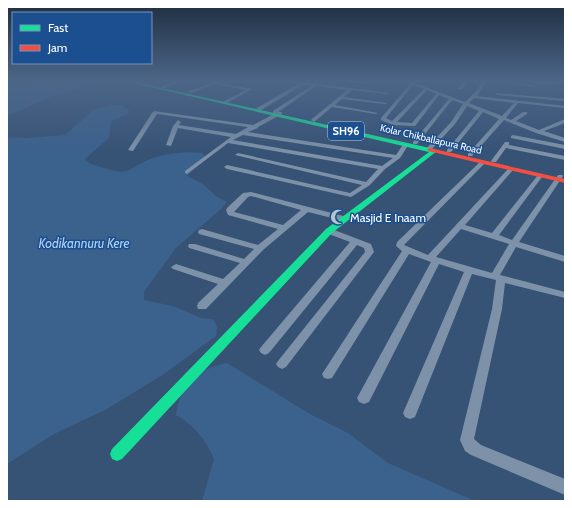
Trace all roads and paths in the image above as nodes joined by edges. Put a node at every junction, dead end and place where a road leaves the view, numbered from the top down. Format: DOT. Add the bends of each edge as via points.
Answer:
graph roads {
  1 [pos="465,104"];
  2 [pos="238,105"];
  3 [pos="239,105"];
  4 [pos="266,105"];
  5 [pos="288,105"];
  6 [pos="357,105"];
  7 [pos="394,105"];
  8 [pos="411,105"];
  9 [pos="429,105"];
  10 [pos="447,105"];
  11 [pos="467,105"];
  12 [pos="486,105"];
  13 [pos="514,105"];
  14 [pos="540,105"];
  15 [pos="333,106"];
  16 [pos="512,107"];
  17 [pos="565,107"];
  18 [pos="381,108"];
  19 [pos="259,109"];
  20 [pos="481,110"];
  21 [pos="276,113"];
  22 [pos="376,113"];
  23 [pos="525,113"];
  24 [pos="565,113"];
  25 [pos="181,115"];
  26 [pos="501,118"];
  27 [pos="314,120"];
  28 [pos="565,121"];
  29 [pos="511,122"];
  30 [pos="393,123"];
  31 [pos="176,126"];
  32 [pos="256,127"];
  33 [pos="528,128"];
  34 [pos="243,132"];
  35 [pos="538,132"];
  36 [pos="565,132"];
  37 [pos="237,136"];
  38 [pos="513,136"];
  39 [pos="557,138"];
  40 [pos="565,140"];
  41 [pos="227,141"];
  42 [pos="410,144"];
  43 [pos="169,145"];
  44 [pos="505,146"];
  45 [pos="565,147"];
  46 [pos="431,149"];
  47 [pos="131,150"];
  48 [pos="278,150"];
  49 [pos="449,151"];
  50 [pos="238,155"];
  51 [pos="470,156"];
  52 [pos="398,157"];
  53 [pos="565,158"];
  54 [pos="266,160"];
  55 [pos="494,161"];
  56 [pos="483,162"];
  57 [pos="227,167"];
  58 [pos="383,168"];
  59 [pos="305,169"];
  60 [pos="511,169"];
  61 [pos="187,172"];
  62 [pos="251,173"];
  63 [pos="540,176"];
  64 [pos="562,178"];
  65 [pos="292,183"];
  66 [pos="368,184"];
  67 [pos="307,209"];
  68 [pos="344,219"];
  69 [pos="460,226"];
  70 [pos="284,228"];
  71 [pos="329,231"];
  72 [pos="202,232"];
  73 [pos="494,236"];
  74 [pos="356,241"];
  75 [pos="514,243"];
  76 [pos="192,246"];
  77 [pos="260,248"];
  78 [pos="406,251"];
  79 [pos="433,259"];
  80 [pos="565,259"];
  81 [pos="246,262"];
  82 [pos="176,266"];
  83 [pos="469,270"];
  84 [pos="498,277"];
  85 [pos="225,284"];
  86 [pos="565,295"];
  87 [pos="202,306"];
  88 [pos="265,350"];
  89 [pos="282,364"];
  90 [pos="328,374"];
  91 [pos="364,398"];
  92 [pos="410,413"];
  93 [pos="117,454"];
  94 [pos="565,487"];
  1 -- 46 [label="street" via="454,122"];
  2 -- 21 [label="main road, Kolar Chikballapura Road / SH96"];
  3 -- 19 [label="main road, Kolar Chikballapura Road / SH96"];
  4 -- 19 [label="street"];
  5 -- 21 [label="street"];
  6 -- 18 [label="street"];
  7 -- 30 [label="street" via="382,118"];
  8 -- 30 [label="street"];
  9 -- 30 [label="street" via="413,125"];
  10 -- 42 [label="street"];
  11 -- 20 [label="street"];
  12 -- 20 [label="street"];
  13 -- 16 [label="street"];
  14 -- 17 [label="street"];
  15 -- 22 [label="street"];
  15 -- 27 [label="street"];
  16 -- 24 [label="street"];
  16 -- 26 [label="street"];
  19 -- 21 [label="main road, Kolar Chikballapura Road / SH96"];
  20 -- 26 [label="street"];
  20 -- 49 [label="street"];
  21 -- 27 [label="main road, Kolar Chikballapura Road / SH96"];
  21 -- 32 [label="street"];
  21 -- 42 [label="main road, Kolar Chikballapura Road / SH96"];
  23 -- 29 [label="street"];
  25 -- 31 [label="street"];
  25 -- 32 [label="street"];
  25 -- 47 [label="street" via="154,113"];
  26 -- 29 [label="street"];
  26 -- 51 [label="street"];
  27 -- 42 [label="main road, Kolar Chikballapura Road / SH96"];
  28 -- 35 [label="street"];
  29 -- 33 [label="street"];
  31 -- 37 [label="street"];
  31 -- 43 [label="street"];
  32 -- 34 [label="street"];
  33 -- 35 [label="street"];
  33 -- 38 [label="street"];
  34 -- 37 [label="street"];
  34 -- 52 [label="street"];
  35 -- 39 [label="street"];
  36 -- 39 [label="street"];
  37 -- 41 [label="street"];
  38 -- 44 [label="street"];
  38 -- 45 [label="street"];
  39 -- 40 [label="street"];
  41 -- 48 [label="street"];
  41 -- 61 [label="street"];
  42 -- 46 [label="main road, Kolar Chikballapura Road / SH96"];
  42 -- 52 [label="street"];
  44 -- 53 [label="street"];
  44 -- 55 [label="street"];
  46 -- 49 [label="main road, Kolar Chikballapura Road / SH96"];
  46 -- 56 [label="main road, Kolar Chikballapura Road / SH96"];
  46 -- 68 [label="main road"];
  48 -- 54 [label="street"];
  48 -- 58 [label="street"];
  49 -- 51 [label="main road, Kolar Chikballapura Road / SH96"];
  50 -- 54 [label="street"];
  51 -- 55 [label="main road, Kolar Chikballapura Road / SH96"];
  52 -- 58 [label="street"];
  54 -- 59 [label="street"];
  54 -- 62 [label="street"];
  55 -- 64 [label="main road, Kolar Chikballapura Road / SH96"];
  56 -- 60 [label="main road, Kolar Chikballapura Road / SH96"];
  56 -- 78 [label="street" via="400,244"];
  57 -- 62 [label="street"];
  58 -- 66 [label="street"];
  59 -- 65 [label="street"];
  59 -- 66 [label="street"];
  60 -- 63 [label="main road, Kolar Chikballapura Road / SH96"];
  60 -- 69 [label="street"];
  62 -- 65 [label="street"];
  63 -- 64 [label="main road, Kolar Chikballapura Road / SH96"];
  63 -- 73 [label="street"];
  64 -- 75 [label="street"];
  65 -- 66 [label="street" via="351,195"];
  67 -- 68 [label="street"];
  67 -- 70 [label="street"];
  67 -- 70 [label="street" via="251,194 246,195 230,210 231,213"];
  68 -- 71 [label="main road"];
  69 -- 73 [label="street"];
  69 -- 79 [label="street"];
  70 -- 77 [label="street"];
  71 -- 74 [label="street"];
  71 -- 93 [label="main road"];
  72 -- 77 [label="street"];
  73 -- 75 [label="street"];
  74 -- 88 [label="street"];
  74 -- 89 [label="street" via="368,246 370,252"];
  75 -- 80 [label="street"];
  75 -- 84 [label="street"];
  76 -- 81 [label="street"];
  77 -- 81 [label="street"];
  78 -- 79 [label="street"];
  78 -- 90 [label="street"];
  79 -- 83 [label="street"];
  79 -- 91 [label="street"];
  81 -- 85 [label="street"];
  82 -- 85 [label="street"];
  83 -- 84 [label="street"];
  83 -- 92 [label="street"];
  84 -- 86 [label="street"];
  84 -- 94 [label="street" via="497,309 467,440 476,450"];
  85 -- 87 [label="street"];
}
